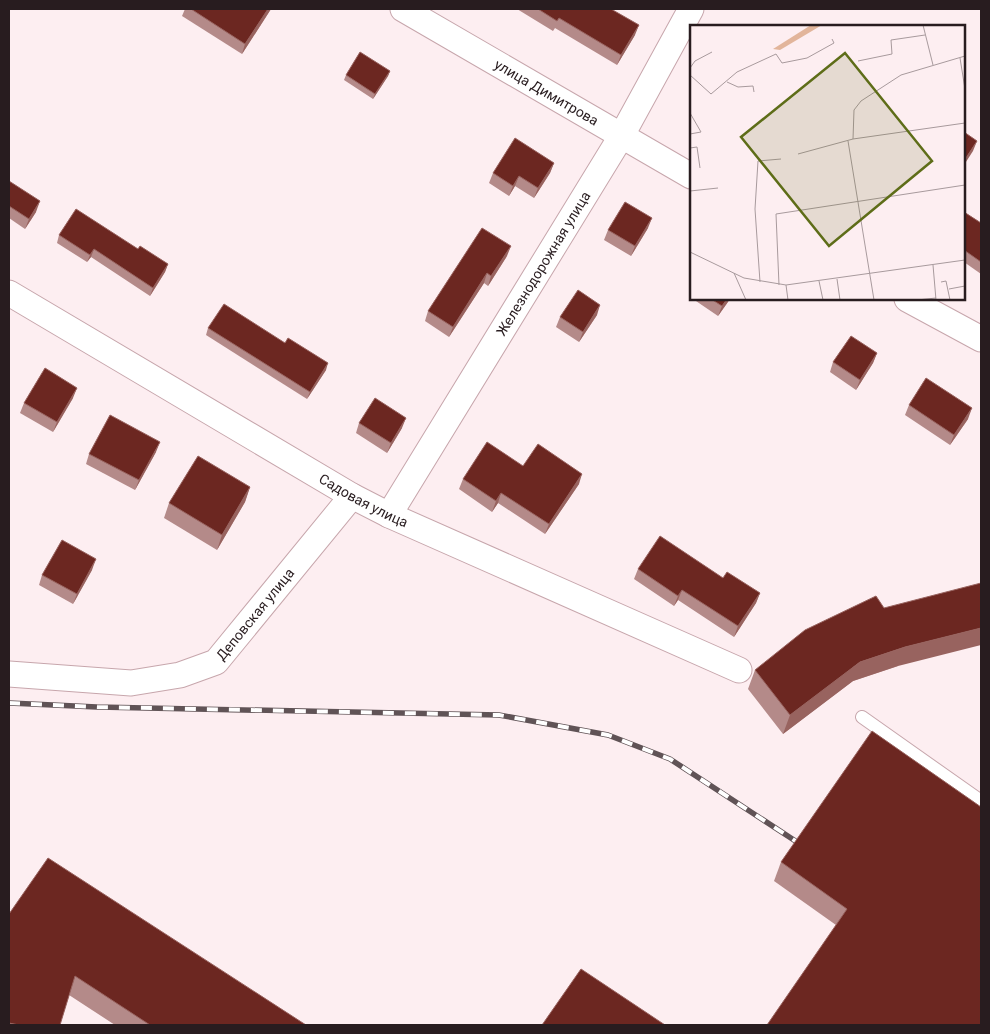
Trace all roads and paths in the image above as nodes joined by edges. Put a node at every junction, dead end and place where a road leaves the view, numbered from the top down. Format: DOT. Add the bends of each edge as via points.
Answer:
graph roads {
  1 [pos="404,9"];
  2 [pos="691,9"];
  3 [pos="622,135"];
  4 [pos="690,175"];
  5 [pos="9,294"];
  6 [pos="909,300"];
  7 [pos="981,339"];
  8 [pos="352,496"];
  9 [pos="389,515"];
  10 [pos="739,670"];
  11 [pos="9,674"];
  12 [pos="862,717"];
  13 [pos="981,801"];
  1 -- 3 [label="street, улица Димитрова"];
  2 -- 3 [label="street, Железнодорожная улица"];
  3 -- 4 [label="street, улица Димитрова"];
  3 -- 9 [label="street, Железнодорожная улица"];
  5 -- 8 [label="street, Садовая улица"];
  6 -- 7 [label="street"];
  8 -- 9 [label="street, Садовая улица"];
  8 -- 11 [label="street, Деповская улица" via="216,662 180,675 131,683"];
  9 -- 10 [label="street, Садовая улица"];
  12 -- 13 [label="lane"];
}
